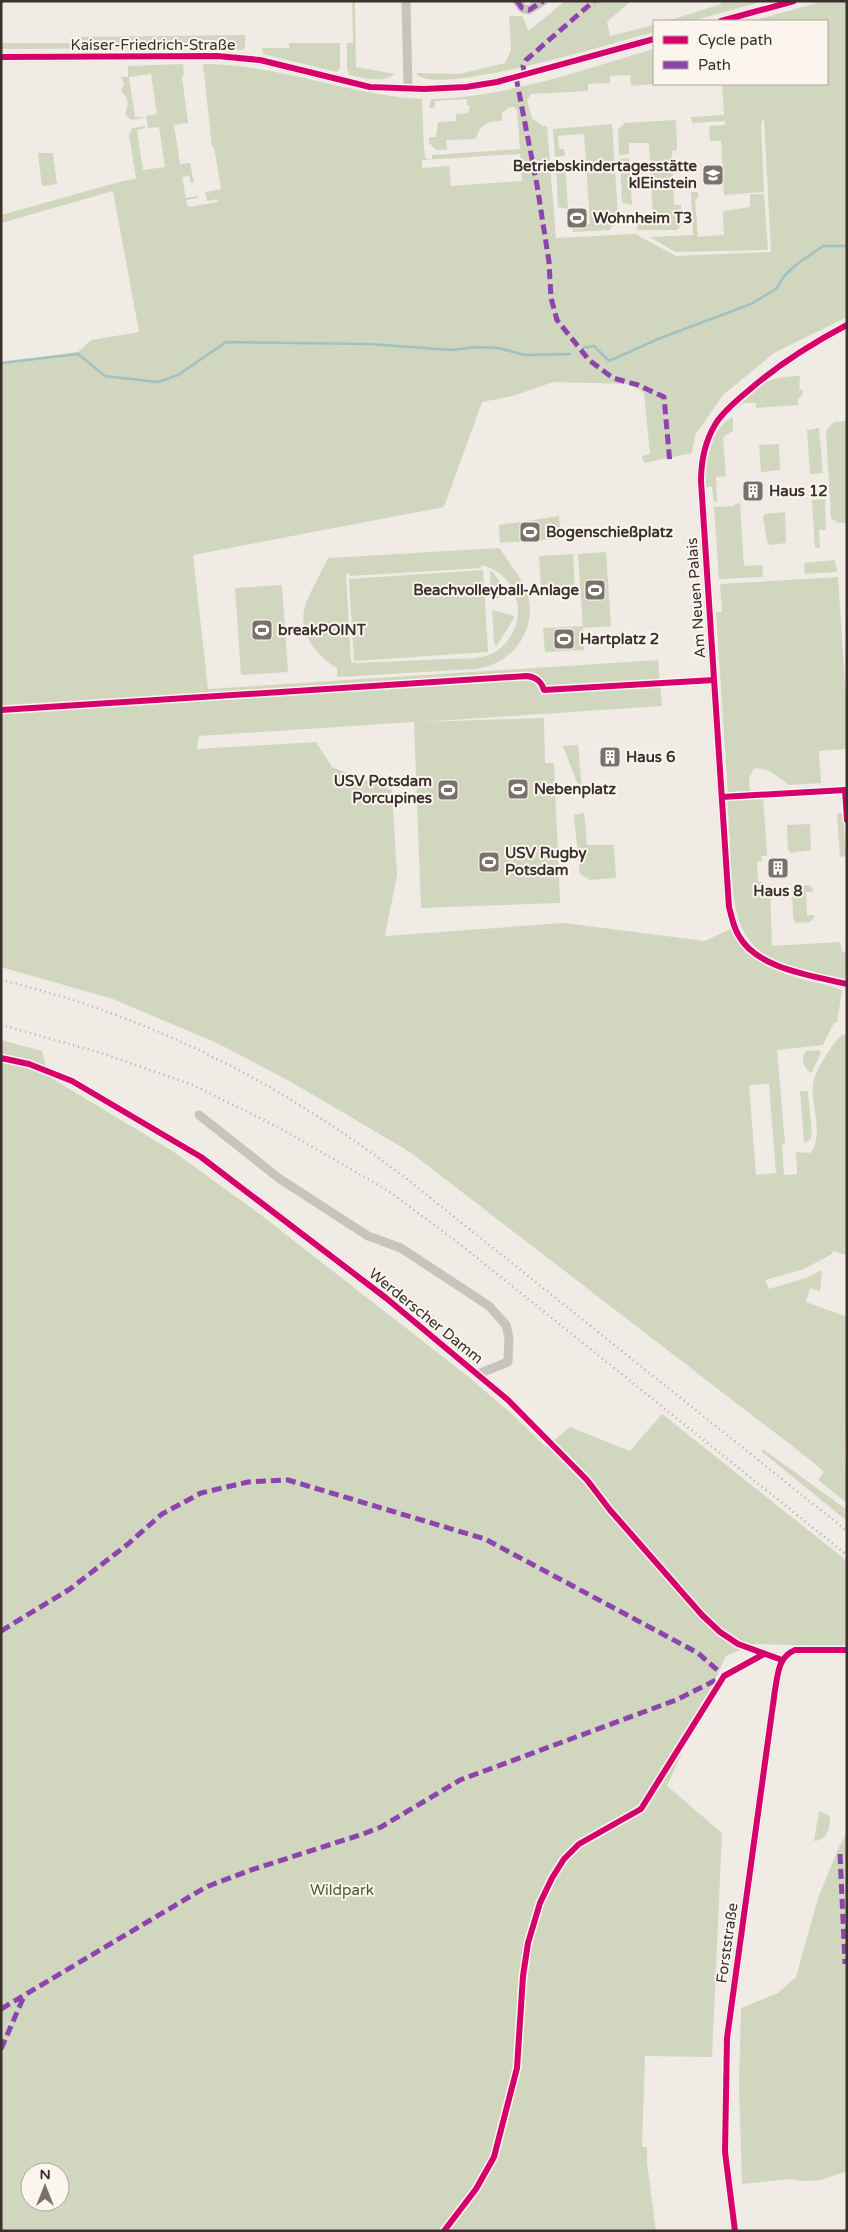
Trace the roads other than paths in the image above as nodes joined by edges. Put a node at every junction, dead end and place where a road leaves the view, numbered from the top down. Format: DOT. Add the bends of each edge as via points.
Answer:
graph roads {
  1 [pos="406,1"];
  2 [pos="517,1"];
  3 [pos="543,1"];
  4 [pos="794,1"];
  5 [pos="724,20"];
  6 [pos="653,40"];
  7 [pos="1,58"];
  8 [pos="408,89"];
  9 [pos="847,325"];
  10 [pos="847,984"];
  11 [pos="1,1058"];
  12 [pos="199,1115"];
  13 [pos="478,1374"];
  14 [pos="847,1650"];
  15 [pos="782,1660"];
  16 [pos="735,2231"];
  1 -- 8 [label="street"];
  2 -- 3 [label="street" via="522,8 530,10"];
  4 -- 5 [label="street"];
  6 -- 8 [label="street, Kaiser-Friedrich-Straße" via="497,82 466,87"];
  7 -- 8 [label="street, Kaiser-Friedrich-Straße" via="254,58 370,87"];
  9 -- 10 [label="street, Am Neuen Palais" via="787,359 738,399 716,423 704,448 701,481 733,925 749,948 776,965"];
  11 -- 13 [label="street, Werderscher Damm" via="29,1064 72,1081 201,1157 386,1298"];
  12 -- 13 [label="street, Werderscher Damm" via="280,1179 368,1236 401,1248 489,1306 506,1325 510,1338 508,1362"];
  13 -- 15 [label="street, Werderscher Damm" via="587,1480 720,1632 738,1644"];
  14 -- 15 [label="street" via="795,1650"];
  15 -- 16 [label="street, Forststraße" via="775,1690 727,2038 725,2152"];
}
